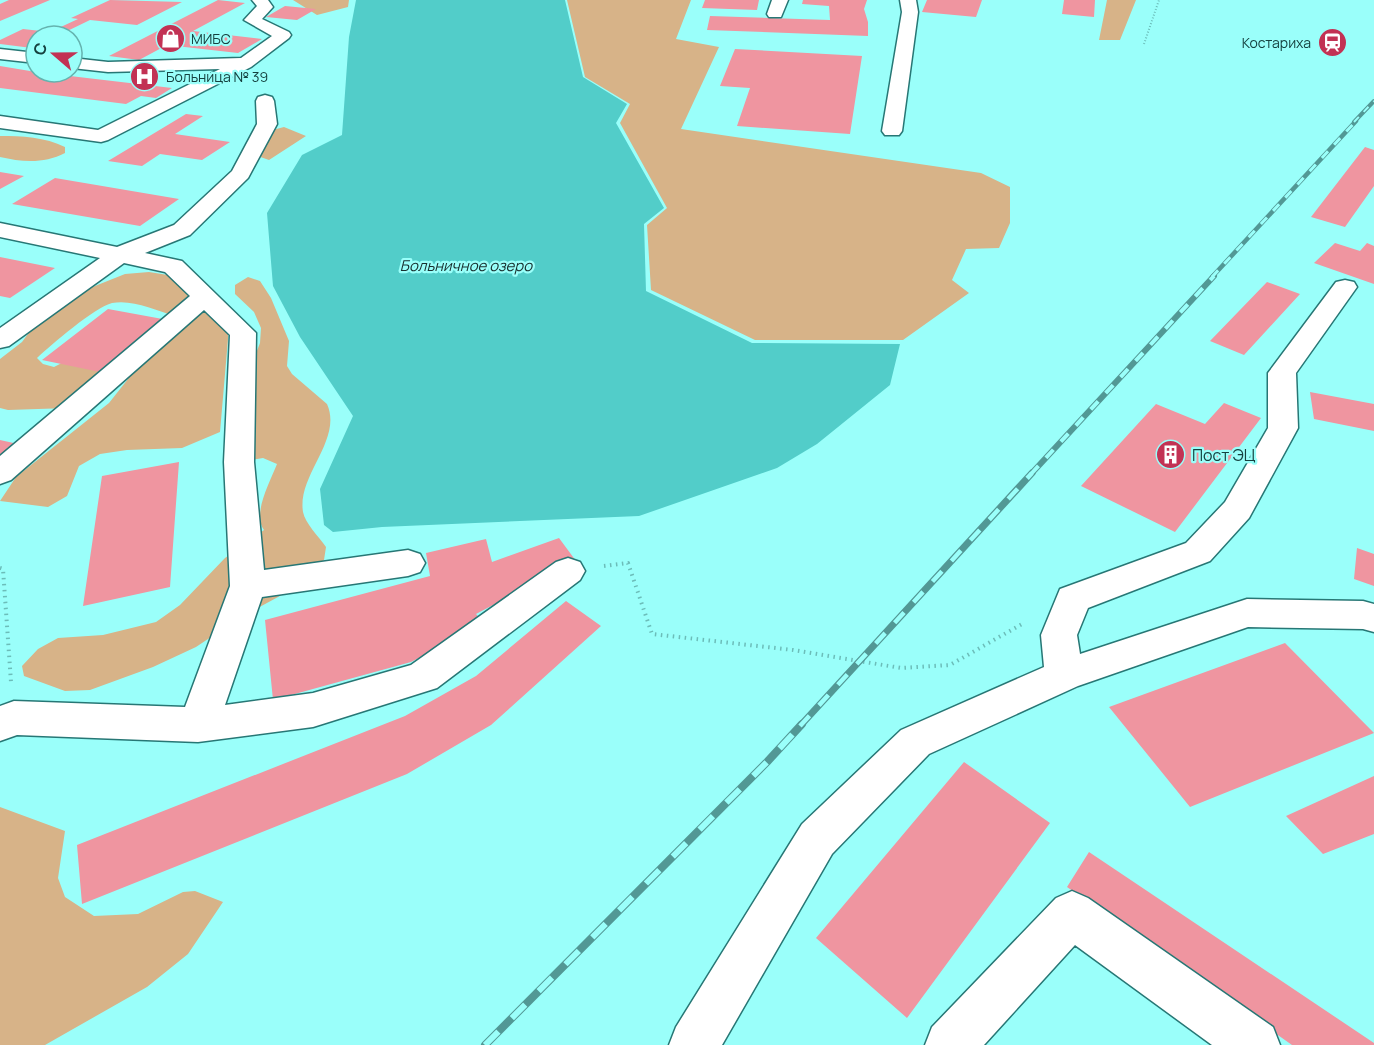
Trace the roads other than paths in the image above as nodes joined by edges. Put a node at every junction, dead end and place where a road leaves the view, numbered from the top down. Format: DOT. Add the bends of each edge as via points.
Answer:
graph roads {
  1 [pos="260,0"];
  2 [pos="908,0"];
  3 [pos="0,54"];
  4 [pos="24,57"];
  5 [pos="245,63"];
  6 [pos="84,64"];
  7 [pos="266,101"];
  8 [pos="0,122"];
  9 [pos="892,131"];
  10 [pos="0,230"];
  11 [pos="121,254"];
  12 [pos="1345,287"];
  13 [pos="205,296"];
  14 [pos="0,340"];
  15 [pos="0,473"];
  16 [pos="408,563"];
  17 [pos="568,571"];
  18 [pos="248,586"];
  19 [pos="1374,618"];
  20 [pos="1064,675"];
  21 [pos="7,721"];
  22 [pos="198,725"];
  23 [pos="694,1045"];
  24 [pos="950,1045"];
  25 [pos="1255,1045"];
  1 -- 5 [label="street" via="265,7 252,20 283,35"];
  2 -- 9 [label="street" via="910,12"];
  3 -- 4 [label="street"];
  5 -- 6 [label="street"];
  5 -- 8 [label="street" via="101,136"];
  7 -- 11 [label="street" via="267,124 241,174 182,230"];
  10 -- 11 [label="street"];
  11 -- 13 [label="street" via="173,266"];
  11 -- 14 [label="street"];
  12 -- 20 [label="street" via="1282,373 1283,428 1237,510 1198,552 1073,599 1059,635"];
  13 -- 15 [label="street"];
  13 -- 18 [label="street" via="243,333 239,462"];
  16 -- 18 [label="street"];
  17 -- 22 [label="street" via="423,677 313,710"];
  18 -- 22 [label="street"];
  19 -- 20 [label="street" via="1247,613"];
  20 -- 23 [label="street" via="915,742 817,839"];
  21 -- 22 [label="street"];
  24 -- 25 [label="street" via="1072,914"];
}
